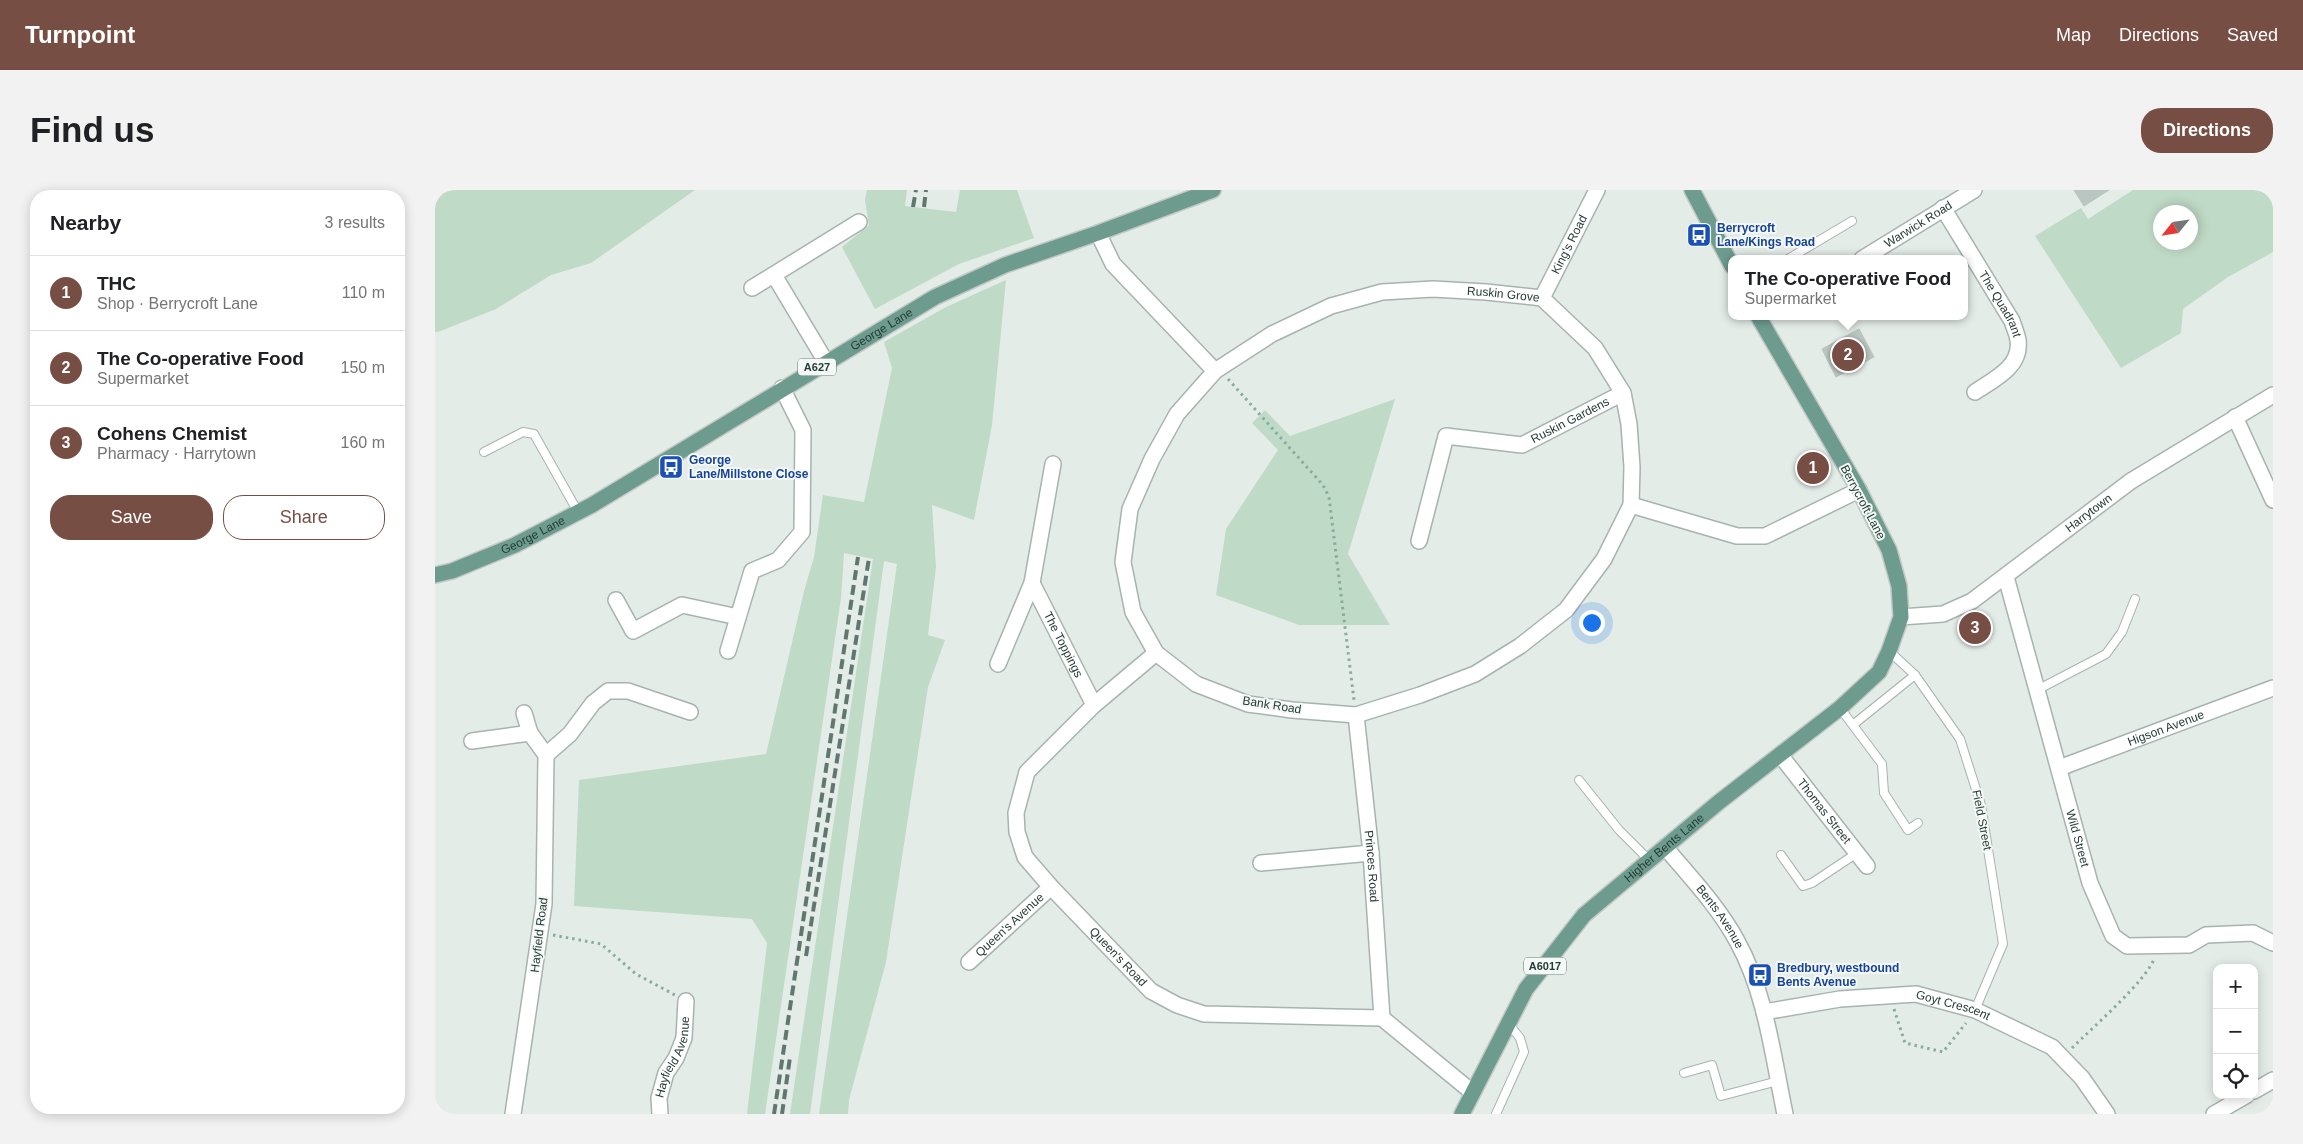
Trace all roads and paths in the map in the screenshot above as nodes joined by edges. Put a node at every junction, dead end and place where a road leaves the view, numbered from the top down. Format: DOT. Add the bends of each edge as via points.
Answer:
graph roads {
  1 [pos="1213,190"];
  2 [pos="1597,190"];
  3 [pos="1692,190"];
  4 [pos="1973,190"];
  5 [pos="1943,208"];
  6 [pos="1852,221"];
  7 [pos="859,222"];
  8 [pos="1098,234"];
  9 [pos="1795,255"];
  10 [pos="1868,255"];
  11 [pos="1728,258"];
  12 [pos="774,275"];
  13 [pos="751,288"];
  14 [pos="1542,298"];
  15 [pos="1764,320"];
  16 [pos="826,362"];
  17 [pos="1217,370"];
  18 [pos="782,388"];
  19 [pos="1975,392"];
  20 [pos="1623,393"];
  21 [pos="2273,395"];
  22 [pos="2235,417"];
  23 [pos="485,452"];
  24 [pos="1053,464"];
  25 [pos="1859,490"];
  26 [pos="2273,500"];
  27 [pos="1631,505"];
  28 [pos="577,512"];
  29 [pos="1419,541"];
  30 [pos="435,574"];
  31 [pos="2006,577"];
  32 [pos="1032,583"];
  33 [pos="2135,599"];
  34 [pos="616,600"];
  35 [pos="738,617"];
  36 [pos="1901,617"];
  37 [pos="728,651"];
  38 [pos="1889,651"];
  39 [pos="1155,653"];
  40 [pos="998,664"];
  41 [pos="1915,675"];
  42 [pos="2273,688"];
  43 [pos="2037,690"];
  44 [pos="1094,705"];
  45 [pos="1840,708"];
  46 [pos="690,712"];
  47 [pos="524,713"];
  48 [pos="1356,715"];
  49 [pos="1854,724"];
  50 [pos="530,733"];
  51 [pos="472,741"];
  52 [pos="546,754"];
  53 [pos="1781,756"];
  54 [pos="2059,768"];
  55 [pos="1579,780"];
  56 [pos="1918,824"];
  57 [pos="1665,847"];
  58 [pos="1371,853"];
  59 [pos="1857,853"];
  60 [pos="1781,855"];
  61 [pos="1649,860"];
  62 [pos="1261,863"];
  63 [pos="1867,866"];
  64 [pos="1051,887"];
  65 [pos="540,933"];
  66 [pos="2273,943"];
  67 [pos="2158,947"];
  68 [pos="969,962"];
  69 [pos="1890,996"];
  70 [pos="686,1001"];
  71 [pos="1975,1010"];
  72 [pos="1764,1012"];
  73 [pos="1382,1018"];
  74 [pos="1509,1023"];
  75 [pos="2062,1058"];
  76 [pos="1684,1073"];
  77 [pos="1778,1081"];
  78 [pos="2273,1081"];
  79 [pos="2258,1089"];
  80 [pos="1472,1092"];
  81 [pos="2240,1099"];
  82 [pos="513,1114"];
  83 [pos="660,1114"];
  84 [pos="1462,1114"];
  85 [pos="1496,1114"];
  86 [pos="1785,1114"];
  87 [pos="2107,1114"];
  88 [pos="2214,1114"];
  1 -- 8 [label="main road, George Lane / A627"];
  2 -- 14 [label="street, King's Road"];
  3 -- 11 [label="main road"];
  4 -- 5 [label="street, Warwick Road"];
  5 -- 10 [label="street, Warwick Road"];
  5 -- 19 [label="street, The Quadrant" via="2012,321 2018,341 2017,358 2006,371"];
  6 -- 9 [label="lane"];
  7 -- 12 [label="street"];
  8 -- 16 [label="main road, George Lane / A627" via="1005,265 935,297"];
  8 -- 17 [label="street" via="1113,264"];
  12 -- 13 [label="street"];
  12 -- 16 [label="street"];
  14 -- 17 [label="street, Ruskin Grove" via="1433,289 1383,292 1331,306 1272,334"];
  14 -- 20 [label="street, Ruskin Grove" via="1595,348"];
  15 -- 25 [label="main road, Berrycroft Lane / A6017"];
  16 -- 18 [label="main road, George Lane / A627"];
  17 -- 39 [label="street, Bank Road" via="1177,414 1130,509 1123,562 1133,612"];
  17 -- 48 [label="path" via="1323,485 1329,497"];
  18 -- 28 [label="main road, George Lane / A627"];
  18 -- 35 [label="street" via="803,430 802,532 778,560 752,571"];
  20 -- 27 [label="street, Ruskin Grove" via="1629,424"];
  20 -- 29 [label="street, Ruskin Gardens" via="1522,445 1446,436"];
  21 -- 22 [label="street, Harrytown"];
  22 -- 26 [label="street"];
  22 -- 31 [label="street, Harrytown" via="2131,481"];
  23 -- 28 [label="lane" via="523,432 534,434"];
  24 -- 32 [label="street"];
  25 -- 27 [label="street" via="1765,536 1752,537 1737,536"];
  25 -- 36 [label="main road, Berrycroft Lane / A6017" via="1889,550 1899,586"];
  27 -- 48 [label="street, Bank Road" via="1603,559 1566,610 1520,646 1475,674 1419,696"];
  28 -- 30 [label="main road, George Lane / A627" via="515,545"];
  31 -- 36 [label="street, Harrytown" via="1972,601 1943,614"];
  31 -- 43 [label="street, Wild Street"];
  32 -- 40 [label="street"];
  32 -- 44 [label="street, The Toppings"];
  33 -- 43 [label="lane" via="2122,632 2106,654"];
  34 -- 35 [label="street" via="633,631 682,605"];
  35 -- 37 [label="street"];
  36 -- 38 [label="main road, Higher Bents Lane / A6017"];
  38 -- 41 [label="lane, Field Street"];
  38 -- 45 [label="main road, Higher Bents Lane / A6017" via="1879,672"];
  39 -- 44 [label="street, Queen's Road"];
  39 -- 48 [label="street, Bank Road" via="1195,684 1248,704"];
  41 -- 49 [label="lane"];
  41 -- 71 [label="lane, Field Street" via="1960,740 1981,805 2003,944"];
  42 -- 54 [label="street, Higson Avenue"];
  43 -- 54 [label="street, Wild Street"];
  44 -- 64 [label="street, Queen's Road" via="1027,772 1021,791 1016,813 1017,832 1025,857"];
  45 -- 49 [label="lane"];
  45 -- 53 [label="main road, Higher Bents Lane / A6017"];
  46 -- 52 [label="street" via="628,691 608,692 593,702 570,734"];
  47 -- 50 [label="street"];
  48 -- 58 [label="street, Princes Road"];
  49 -- 56 [label="lane" via="1882,764 1884,793 1908,830"];
  50 -- 51 [label="street"];
  50 -- 52 [label="street"];
  52 -- 65 [label="street, Hayfield Road" via="544,904"];
  53 -- 57 [label="main road, Higher Bents Lane / A6017"];
  53 -- 59 [label="street, Thomas Street"];
  54 -- 67 [label="street, Wild Street" via="2090,883 2113,936 2127,946"];
  55 -- 61 [label="lane" via="1619,830"];
  57 -- 61 [label="main road, Higher Bents Lane / A6017"];
  57 -- 72 [label="street, Bents Avenue" via="1710,900 1738,942"];
  58 -- 62 [label="street"];
  58 -- 73 [label="street, Princes Road"];
  59 -- 60 [label="lane" via="1803,886"];
  59 -- 63 [label="street, Thomas Street"];
  61 -- 74 [label="main road, Higher Bents Lane / A6017" via="1584,915 1526,989"];
  64 -- 68 [label="street, Queen's Avenue"];
  64 -- 73 [label="street, Queen's Road" via="1151,991 1177,1005 1204,1014"];
  65 -- 70 [label="path" via="601,944 636,974"];
  65 -- 82 [label="street, Hayfield Road"];
  66 -- 67 [label="street, Wild Street" via="2253,933 2207,935 2189,945"];
  67 -- 75 [label="path" via="2151,968"];
  69 -- 71 [label="street, Goyt Crescent" via="1916,994"];
  69 -- 71 [label="path" via="1905,1043 1943,1052"];
  69 -- 72 [label="street, Goyt Crescent" via="1840,999"];
  70 -- 83 [label="street, Hayfield Avenue" via="684,1038 666,1073 659,1098"];
  71 -- 75 [label="street, Goyt Crescent" via="2052,1047"];
  72 -- 77 [label="street, Bents Avenue"];
  73 -- 80 [label="street"];
  74 -- 80 [label="main road, Higher Bents Lane / A6017"];
  74 -- 85 [label="lane" via="1520,1038 1524,1052"];
  75 -- 87 [label="street, Goyt Crescent" via="2082,1078"];
  76 -- 77 [label="lane" via="1712,1066 1721,1096"];
  77 -- 86 [label="street, Bents Avenue"];
  78 -- 79 [label="street"];
  80 -- 84 [label="main road, Higher Bents Lane / A6017"];
  81 -- 88 [label="street"];
}
